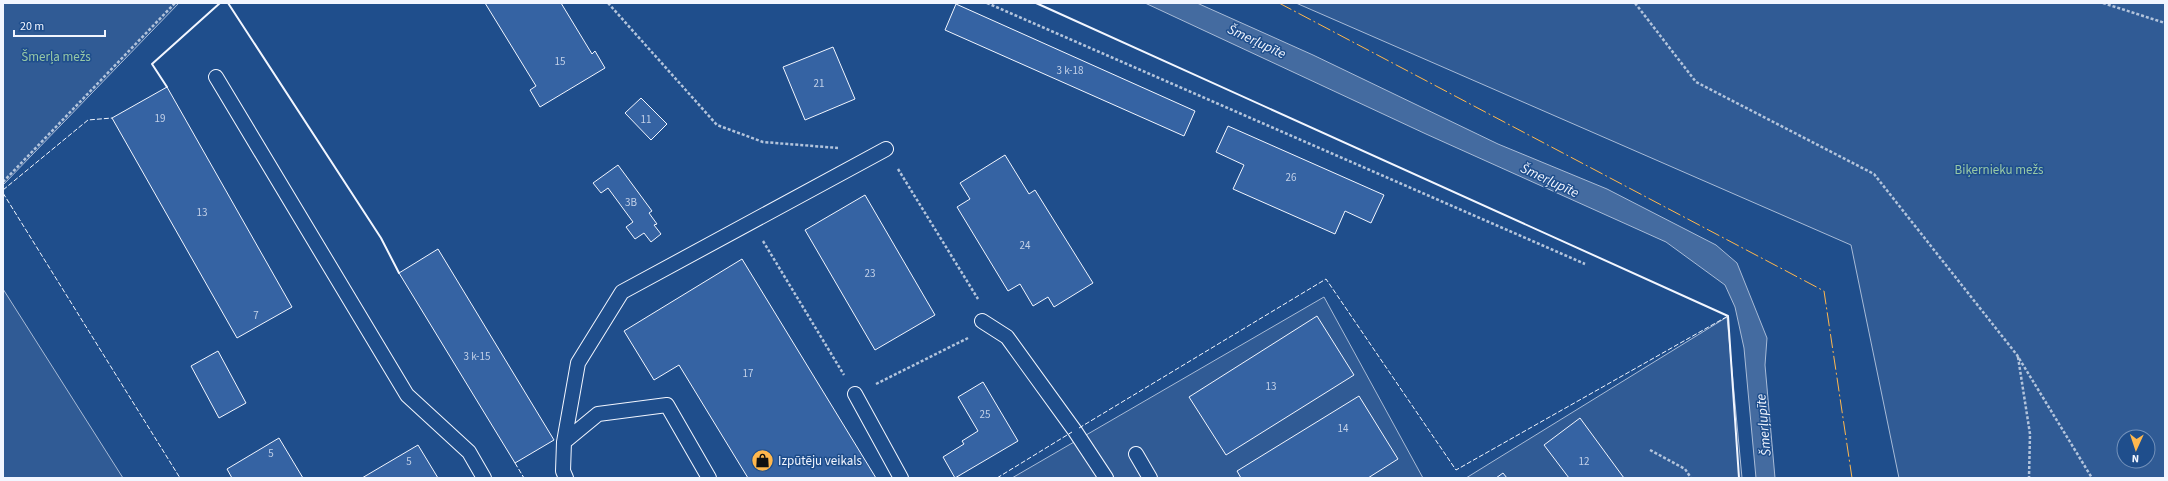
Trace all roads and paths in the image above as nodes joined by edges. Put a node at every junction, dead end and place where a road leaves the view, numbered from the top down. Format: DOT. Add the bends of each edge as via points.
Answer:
graph roads {
  1 [pos="175,3"];
  2 [pos="608,3"];
  3 [pos="987,3"];
  4 [pos="1635,3"];
  5 [pos="2103,3"];
  6 [pos="2165,23"];
  7 [pos="216,77"];
  8 [pos="840,148"];
  9 [pos="886,149"];
  10 [pos="3,182"];
  11 [pos="752,222"];
  12 [pos="1586,264"];
  13 [pos="982,321"];
  14 [pos="2017,355"];
  15 [pos="855,394"];
  16 [pos="564,442"];
  17 [pos="1650,450"];
  18 [pos="1136,454"];
  19 [pos="484,478"];
  20 [pos="566,478"];
  21 [pos="709,478"];
  22 [pos="901,478"];
  23 [pos="1106,478"];
  24 [pos="1150,478"];
  25 [pos="1691,478"];
  26 [pos="2029,478"];
  27 [pos="2092,478"];
  1 -- 10 [label="path"];
  2 -- 8 [label="path" via="717,125 763,142"];
  3 -- 12 [label="path"];
  4 -- 14 [label="path" via="1696,82 1874,174"];
  5 -- 6 [label="path"];
  7 -- 19 [label="lane" via="407,395 469,452"];
  9 -- 11 [label="lane"];
  9 -- 13 [label="path" via="978,300"];
  11 -- 15 [label="path"];
  11 -- 16 [label="lane" via="622,292 578,363"];
  13 -- 15 [label="path" via="971,337"];
  13 -- 23 [label="lane" via="1007,337"];
  14 -- 26 [label="path" via="2030,434"];
  14 -- 27 [label="path"];
  15 -- 22 [label="lane"];
  16 -- 20 [label="lane" via="562,471"];
  16 -- 21 [label="lane" via="598,414 667,405"];
  17 -- 25 [label="path" via="1685,469"];
  18 -- 24 [label="lane"];
}
